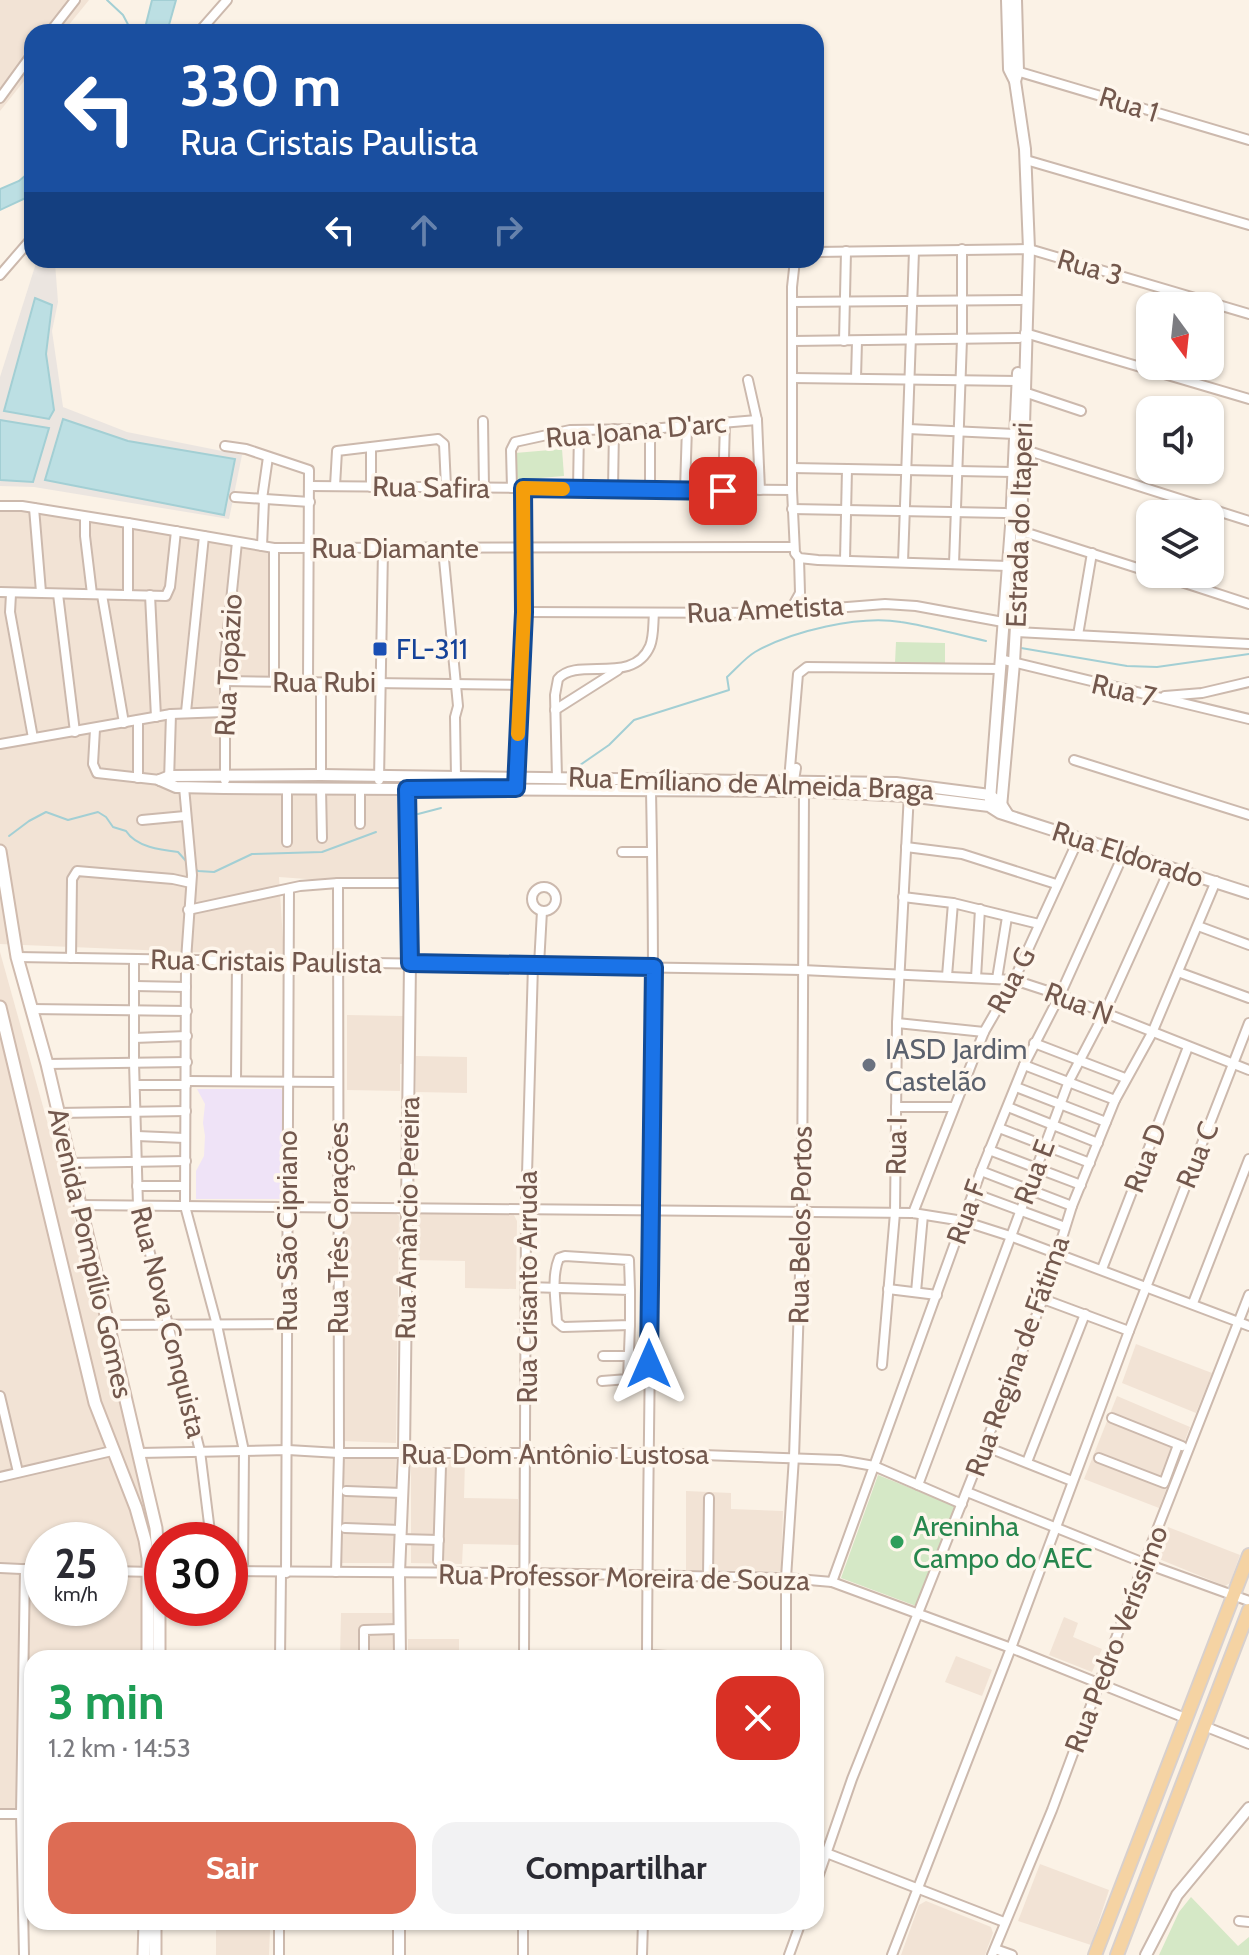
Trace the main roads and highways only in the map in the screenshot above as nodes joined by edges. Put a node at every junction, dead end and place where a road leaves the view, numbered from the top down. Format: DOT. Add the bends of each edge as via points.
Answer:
graph roads {
  1 [pos="0,851"];
  2 [pos="3,890"];
  3 [pos="5,914"];
  4 [pos="0,1007"];
  5 [pos="155,1522"];
  6 [pos="144,1536"];
  7 [pos="1249,1555"];
  8 [pos="1249,1610"];
  9 [pos="151,1626"];
  10 [pos="158,1626"];
  11 [pos="149,1650"];
  12 [pos="159,1650"];
  13 [pos="145,1930"];
  14 [pos="155,1930"];
  15 [pos="144,1955"];
  16 [pos="155,1955"];
  17 [pos="1095,1955"];
  18 [pos="1117,1955"];
  1 -- 2 [label="main road, Avenida Pompílio Gomes"];
  2 -- 3 [label="main road, Avenida Pompílio Gomes"];
  3 -- 5 [label="main road, Avenida Pompílio Gomes" via="47,1064"];
  4 -- 6 [label="main road, Avenida Pompílio Gomes" via="95,1403"];
  7 -- 17 [label="main road"];
  8 -- 18 [label="main road"];
  9 -- 11 [label="main road, Avenida Pompílio Gomes"];
  10 -- 12 [label="main road, Avenida Pompílio Gomes"];
  13 -- 15 [label="main road"];
  14 -- 16 [label="main road"];
}
